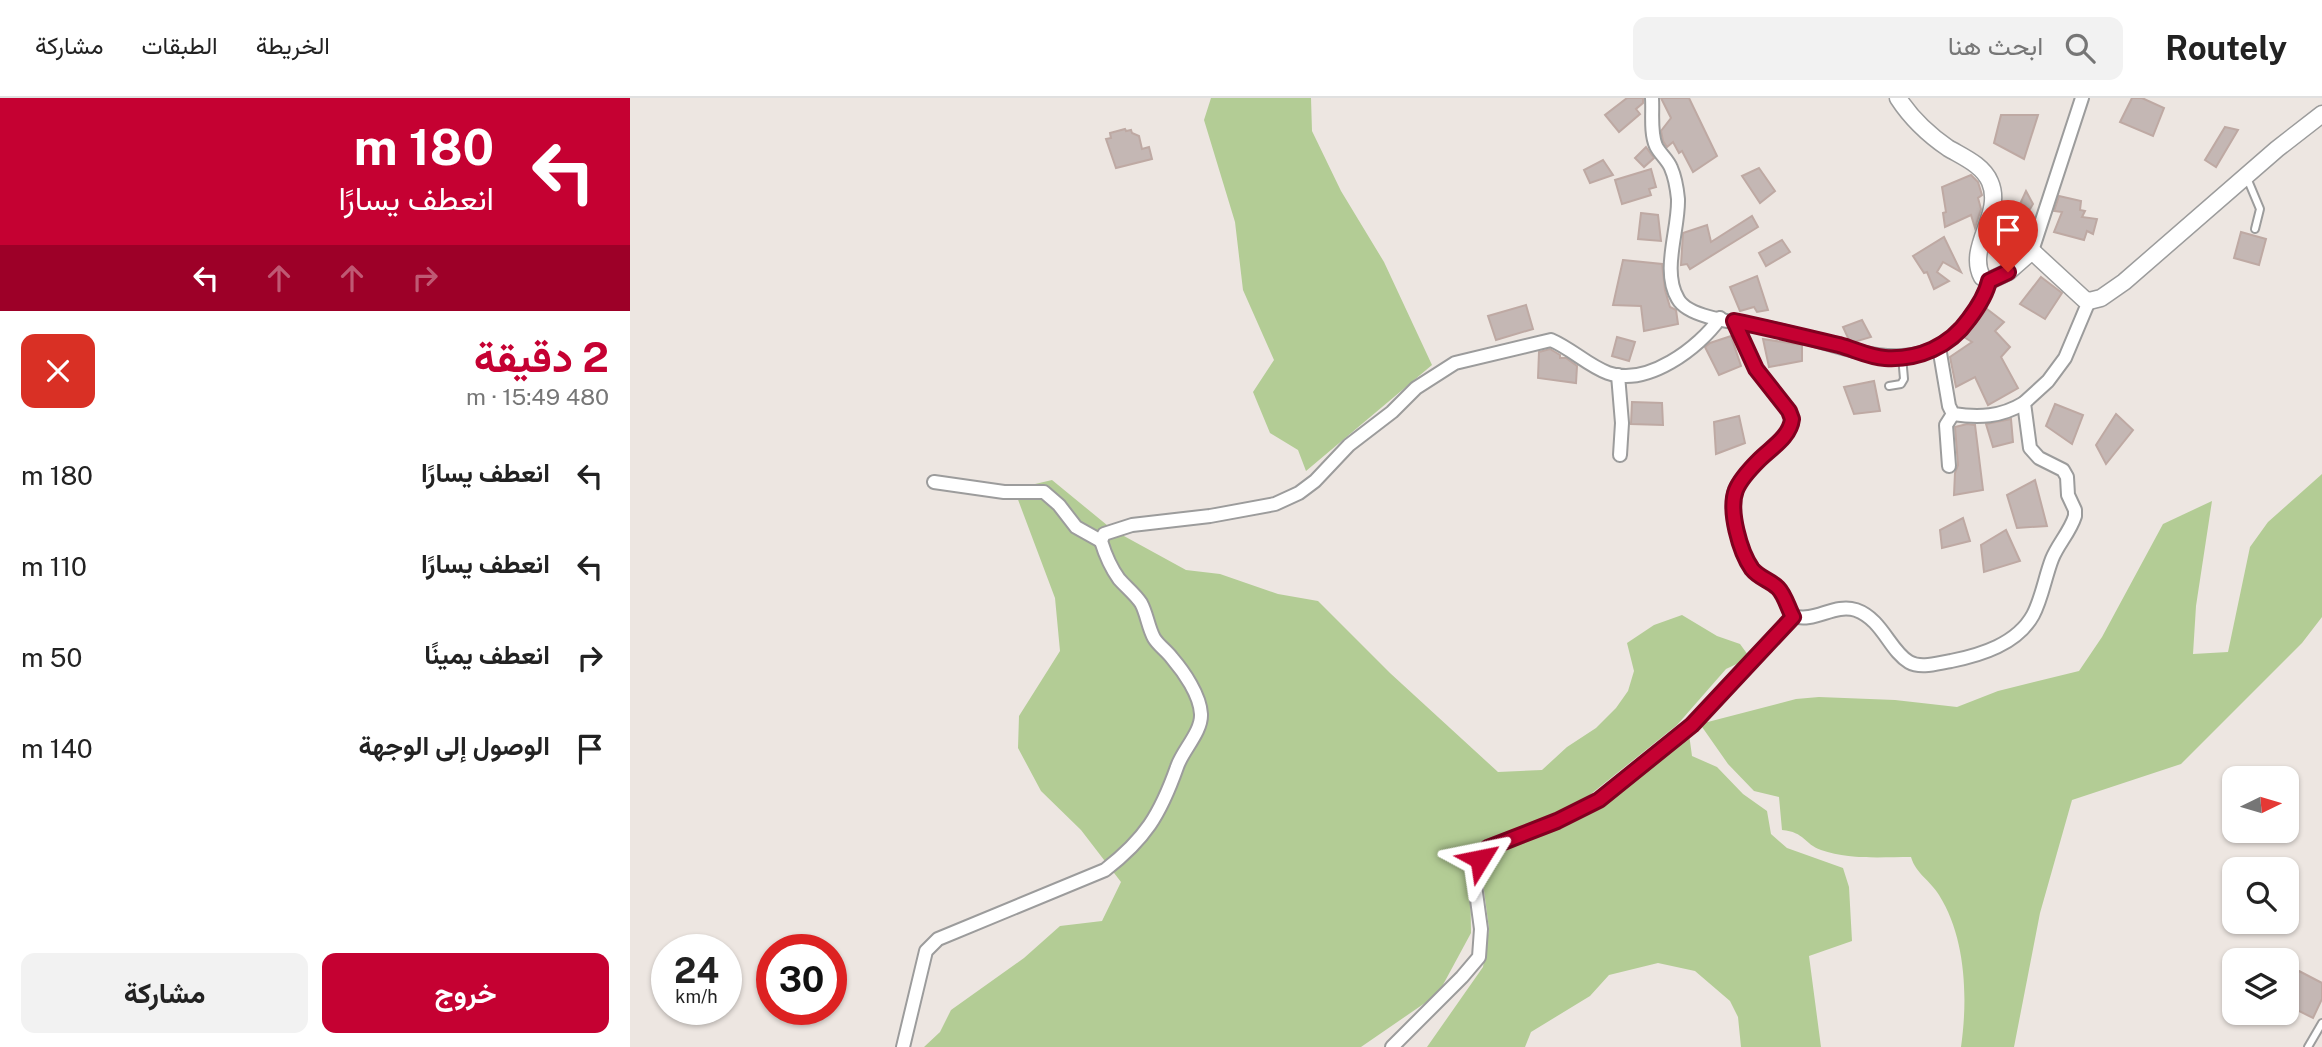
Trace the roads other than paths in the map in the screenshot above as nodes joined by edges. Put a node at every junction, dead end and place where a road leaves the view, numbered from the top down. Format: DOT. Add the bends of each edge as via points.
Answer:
graph roads {
  1 [pos="1652,98"];
  2 [pos="1898,98"];
  3 [pos="2081,98"];
  4 [pos="2322,114"];
  5 [pos="2246,178"];
  6 [pos="2255,229"];
  7 [pos="2032,251"];
  8 [pos="1989,281"];
  9 [pos="2089,301"];
  10 [pos="1720,318"];
  11 [pos="1734,321"];
  12 [pos="1939,347"];
  13 [pos="1902,356"];
  14 [pos="1618,375"];
  15 [pos="1889,386"];
  16 [pos="2024,403"];
  17 [pos="1953,414"];
  18 [pos="1620,455"];
  19 [pos="1950,466"];
  20 [pos="934,482"];
  21 [pos="1101,541"];
  22 [pos="1793,617"];
  23 [pos="2322,1023"];
  24 [pos="903,1047"];
  25 [pos="1392,1047"];
  26 [pos="2308,1047"];
  1 -- 10 [label="street" via="1655,144 1671,167 1678,197 1672,285 1682,305"];
  2 -- 8 [label="street" via="1926,131 1969,160 1990,181 1992,208 1978,263 1982,277"];
  3 -- 7 [label="street"];
  4 -- 5 [label="street"];
  5 -- 6 [label="lane" via="2260,209"];
  5 -- 9 [label="street" via="2124,282"];
  7 -- 8 [label="street"];
  7 -- 9 [label="street"];
  8 -- 12 [label="street" via="1965,325"];
  9 -- 16 [label="street" via="2065,358"];
  10 -- 11 [label="street"];
  10 -- 14 [label="street" via="1709,334 1675,360 1639,375"];
  11 -- 13 [label="street" via="1885,358"];
  11 -- 22 [label="street" via="1756,369 1792,419 1786,434 1735,490 1736,530 1751,567 1781,590"];
  12 -- 13 [label="street"];
  12 -- 17 [label="street"];
  13 -- 15 [label="lane" via="1904,379"];
  14 -- 18 [label="street"];
  14 -- 21 [label="street" via="1551,341 1455,363 1416,388 1299,493 1275,504 1132,525 1104,534"];
  16 -- 17 [label="street" via="1987,417"];
  16 -- 22 [label="street" via="2030,448 2063,470 2075,516 2055,552 2034,612 2019,632 1967,657 1922,666 1906,661 1871,619 1853,609 1809,619"];
  17 -- 19 [label="street" via="1946,425"];
  20 -- 21 [label="street" via="1004,492 1044,492 1076,527"];
  21 -- 24 [label="street" via="1118,577 1141,603 1155,639 1190,683 1202,716 1198,729 1180,757 1152,825 1129,852 1105,870 938,939 926,951"];
  22 -- 25 [label="street" via="1692,725 1599,800 1488,848 1480,859 1475,885 1481,929 1479,957"];
  23 -- 26 [label="lane"];
}
